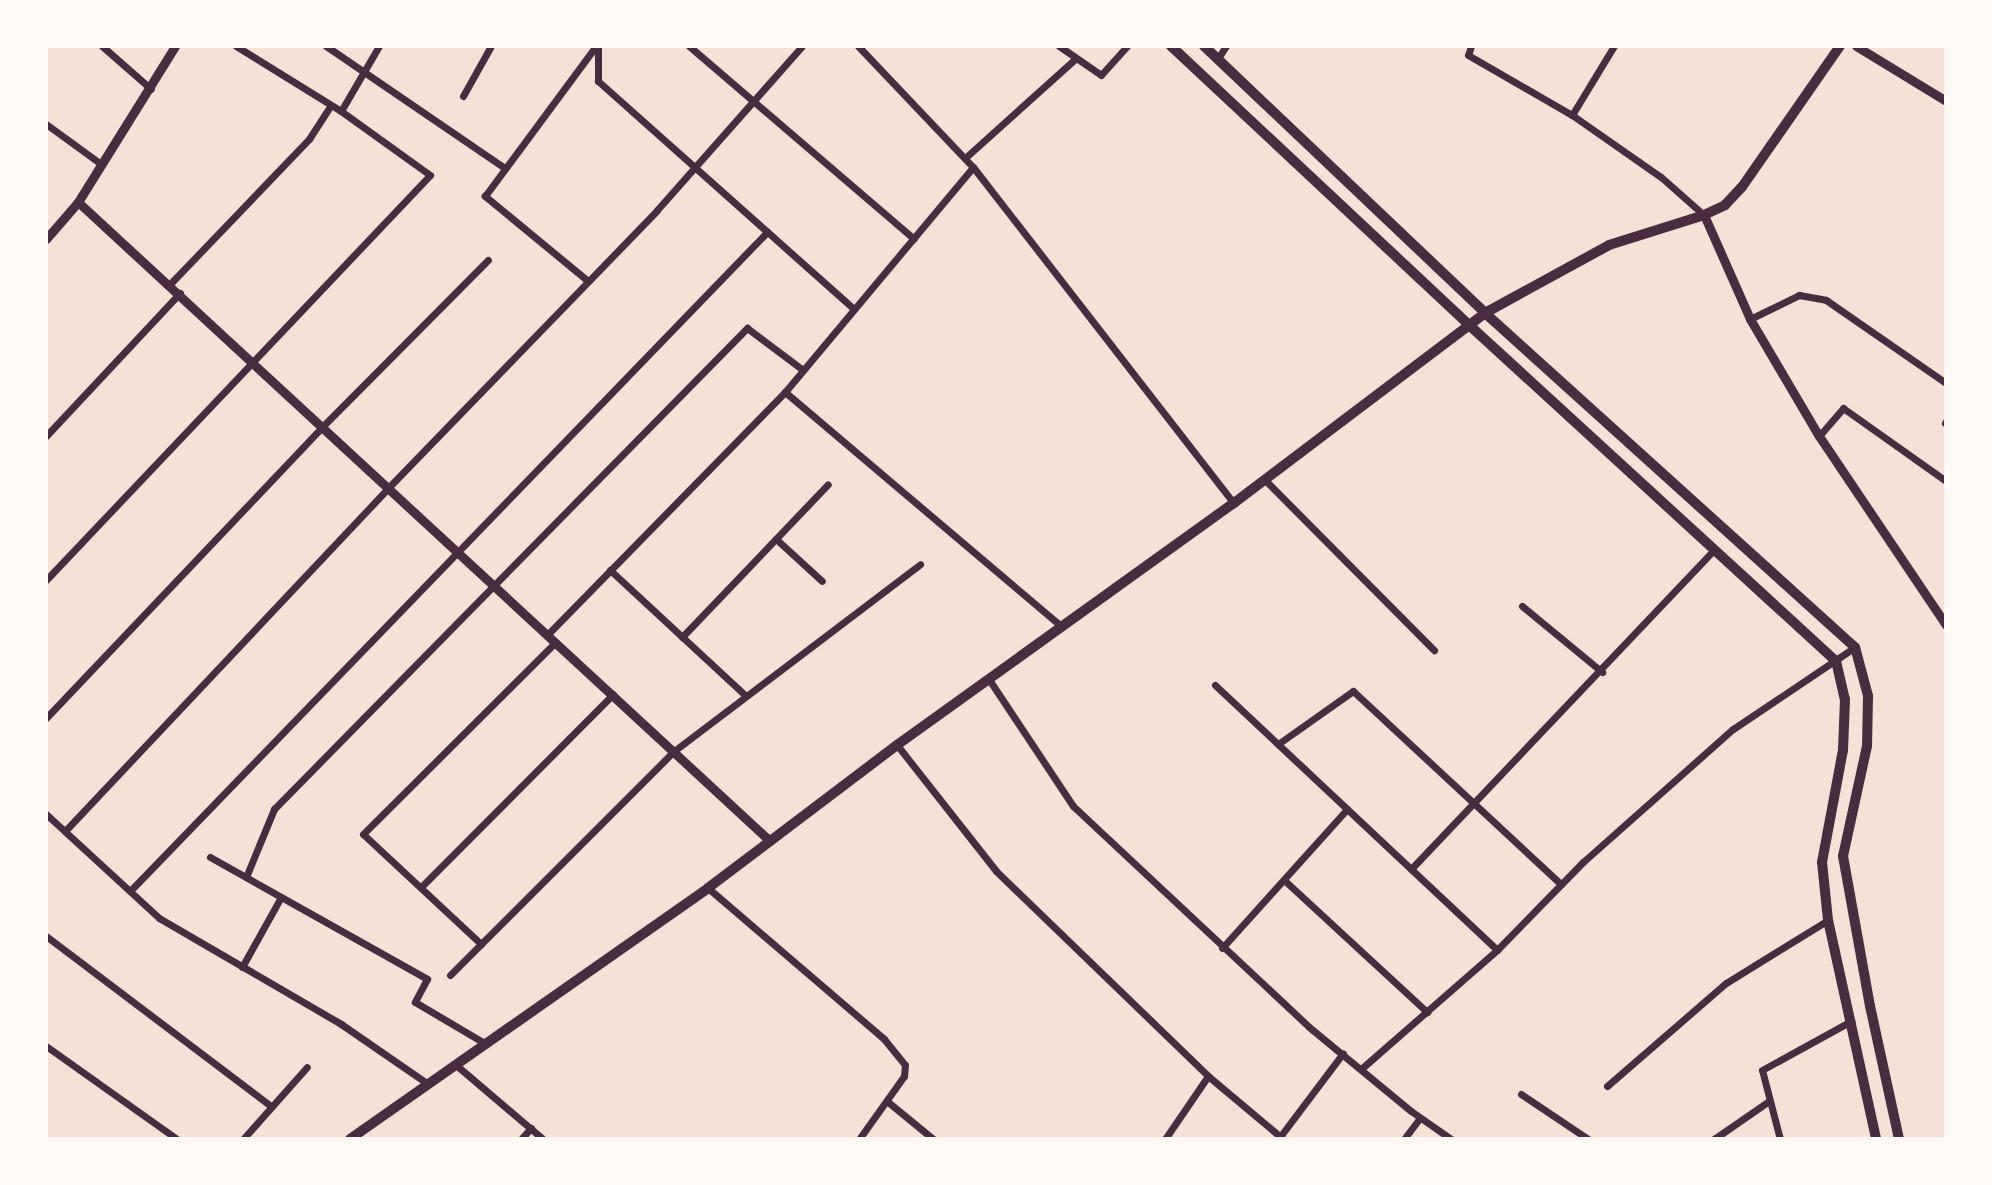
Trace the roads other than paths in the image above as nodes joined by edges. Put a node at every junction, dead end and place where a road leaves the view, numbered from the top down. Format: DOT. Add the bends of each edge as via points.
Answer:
graph roads {
  1 [pos="102,46"];
  2 [pos="175,46"];
  3 [pos="236,46"];
  4 [pos="326,46"];
  5 [pos="379,46"];
  6 [pos="491,46"];
  7 [pos="597,46"];
  8 [pos="689,46"];
  9 [pos="802,46"];
  10 [pos="858,46"];
  11 [pos="1059,46"];
  12 [pos="1127,46"];
  13 [pos="1171,46"];
  14 [pos="1204,46"];
  15 [pos="1226,46"];
  16 [pos="1471,46"];
  17 [pos="1614,46"];
  18 [pos="1840,46"];
  19 [pos="1856,46"];
  20 [pos="1076,58"];
  21 [pos="1218,58"];
  22 [pos="365,71"];
  23 [pos="151,89"];
  24 [pos="463,96"];
  25 [pos="753,101"];
  26 [pos="1946,101"];
  27 [pos="331,105"];
  28 [pos="341,111"];
  29 [pos="1572,115"];
  30 [pos="46,124"];
  31 [pos="965,158"];
  32 [pos="101,164"];
  33 [pos="695,167"];
  34 [pos="973,167"];
  35 [pos="505,168"];
  36 [pos="78,202"];
  37 [pos="1704,215"];
  38 [pos="767,232"];
  39 [pos="46,239"];
  40 [pos="914,239"];
  41 [pos="488,260"];
  42 [pos="588,281"];
  43 [pos="170,284"];
  44 [pos="180,293"];
  45 [pos="854,309"];
  46 [pos="1485,313"];
  47 [pos="1750,319"];
  48 [pos="1468,324"];
  49 [pos="254,361"];
  50 [pos="803,370"];
  51 [pos="1946,383"];
  52 [pos="785,392"];
  53 [pos="323,426"];
  54 [pos="46,436"];
  55 [pos="1819,436"];
  56 [pos="1265,480"];
  57 [pos="1946,481"];
  58 [pos="828,484"];
  59 [pos="389,487"];
  60 [pos="1234,503"];
  61 [pos="776,539"];
  62 [pos="1713,551"];
  63 [pos="459,552"];
  64 [pos="920,564"];
  65 [pos="610,570"];
  66 [pos="46,580"];
  67 [pos="822,581"];
  68 [pos="496,586"];
  69 [pos="1522,606"];
  70 [pos="1946,625"];
  71 [pos="1062,627"];
  72 [pos="682,637"];
  73 [pos="552,638"];
  74 [pos="1855,647"];
  75 [pos="1434,650"];
  76 [pos="1836,661"];
  77 [pos="1602,672"];
  78 [pos="990,681"];
  79 [pos="1215,685"];
  80 [pos="613,694"];
  81 [pos="746,696"];
  82 [pos="46,718"];
  83 [pos="1278,744"];
  84 [pos="897,745"];
  85 [pos="674,751"];
  86 [pos="1475,803"];
  87 [pos="1347,809"];
  88 [pos="46,814"];
  89 [pos="65,831"];
  90 [pos="770,841"];
  91 [pos="210,857"];
  92 [pos="1411,869"];
  93 [pos="246,877"];
  94 [pos="1284,880"];
  95 [pos="1561,884"];
  96 [pos="421,887"];
  97 [pos="708,888"];
  98 [pos="130,891"];
  99 [pos="281,897"];
  100 [pos="1828,920"];
  101 [pos="46,936"];
  102 [pos="481,944"];
  103 [pos="1222,948"];
  104 [pos="1497,950"];
  105 [pos="242,967"];
  106 [pos="450,975"];
  107 [pos="1427,1012"];
  108 [pos="1851,1021"];
  109 [pos="486,1044"];
  110 [pos="46,1046"];
  111 [pos="1343,1053"];
  112 [pos="456,1065"];
  113 [pos="307,1067"];
  114 [pos="1361,1069"];
  115 [pos="1208,1076"];
  116 [pos="428,1084"];
  117 [pos="1607,1086"];
  118 [pos="1521,1094"];
  119 [pos="1769,1101"];
  120 [pos="888,1102"];
  121 [pos="272,1107"];
  122 [pos="1420,1118"];
  123 [pos="531,1128"];
  124 [pos="1280,1138"];
  125 [pos="177,1139"];
  126 [pos="243,1139"];
  127 [pos="350,1139"];
  128 [pos="521,1139"];
  129 [pos="543,1139"];
  130 [pos="859,1139"];
  131 [pos="933,1139"];
  132 [pos="1165,1139"];
  133 [pos="1404,1139"];
  134 [pos="1451,1139"];
  135 [pos="1588,1139"];
  136 [pos="1714,1139"];
  137 [pos="1780,1139"];
  138 [pos="1876,1139"];
  139 [pos="1899,1139"];
  1 -- 23 [label="street"];
  2 -- 23 [label="street"];
  3 -- 27 [label="street"];
  4 -- 22 [label="street"];
  5 -- 22 [label="street"];
  6 -- 24 [label="street"];
  7 -- 33 [label="street" via="598,81"];
  7 -- 35 [label="street"];
  8 -- 25 [label="street"];
  9 -- 25 [label="street"];
  10 -- 31 [label="street"];
  11 -- 20 [label="street"];
  12 -- 20 [label="street" via="1101,75"];
  13 -- 48 [label="main road"];
  14 -- 21 [label="main road"];
  15 -- 21 [label="street"];
  16 -- 29 [label="street" via="1468,55"];
  17 -- 29 [label="street"];
  18 -- 37 [label="main road" via="1742,187 1725,205"];
  19 -- 26 [label="street"];
  20 -- 31 [label="street"];
  21 -- 46 [label="main road"];
  22 -- 28 [label="street"];
  22 -- 35 [label="street"];
  23 -- 32 [label="street"];
  25 -- 33 [label="street"];
  25 -- 40 [label="street"];
  27 -- 28 [label="street"];
  27 -- 43 [label="street" via="309,139"];
  28 -- 49 [label="street" via="430,175"];
  29 -- 37 [label="street" via="1661,177"];
  30 -- 32 [label="street"];
  31 -- 34 [label="street"];
  32 -- 36 [label="street"];
  33 -- 38 [label="street"];
  33 -- 42 [label="street"];
  34 -- 40 [label="street"];
  34 -- 60 [label="street"];
  35 -- 42 [label="street" via="485,196"];
  36 -- 39 [label="street"];
  36 -- 43 [label="street"];
  37 -- 46 [label="main road" via="1609,245"];
  37 -- 47 [label="street"];
  38 -- 45 [label="street"];
  38 -- 63 [label="street"];
  40 -- 45 [label="street"];
  41 -- 53 [label="street"];
  42 -- 59 [label="street"];
  43 -- 44 [label="street"];
  44 -- 49 [label="street"];
  44 -- 54 [label="street"];
  45 -- 50 [label="street"];
  46 -- 48 [label="main road"];
  46 -- 74 [label="main road"];
  47 -- 51 [label="street" via="1799,295 1826,300"];
  47 -- 55 [label="street"];
  48 -- 56 [label="main road"];
  48 -- 62 [label="main road"];
  49 -- 53 [label="street"];
  49 -- 66 [label="street"];
  50 -- 52 [label="street"];
  50 -- 68 [label="street" via="747,328"];
  52 -- 65 [label="street"];
  52 -- 71 [label="street"];
  53 -- 59 [label="street"];
  53 -- 82 [label="street"];
  55 -- 57 [label="street" via="1843,408"];
  55 -- 70 [label="street"];
  56 -- 60 [label="main road"];
  56 -- 75 [label="street"];
  58 -- 61 [label="street"];
  59 -- 63 [label="street"];
  59 -- 89 [label="street"];
  60 -- 71 [label="main road"];
  61 -- 67 [label="street"];
  61 -- 72 [label="street"];
  62 -- 76 [label="main road"];
  62 -- 77 [label="street"];
  63 -- 68 [label="street"];
  63 -- 98 [label="street"];
  64 -- 81 [label="street"];
  65 -- 72 [label="street"];
  65 -- 73 [label="street"];
  68 -- 73 [label="street"];
  68 -- 93 [label="street" via="274,809"];
  69 -- 77 [label="street"];
  71 -- 78 [label="main road"];
  72 -- 81 [label="street"];
  73 -- 80 [label="street"];
  73 -- 96 [label="street" via="363,834"];
  74 -- 76 [label="street"];
  74 -- 139 [label="main road" via="1868,696 1867,746 1843,856"];
  76 -- 95 [label="street" via="1733,729"];
  76 -- 100 [label="main road" via="1845,699 1843,750 1822,862"];
  77 -- 86 [label="street"];
  78 -- 84 [label="main road"];
  78 -- 103 [label="street" via="1073,806"];
  79 -- 83 [label="street"];
  80 -- 85 [label="street"];
  80 -- 96 [label="street"];
  81 -- 85 [label="street"];
  83 -- 86 [label="street" via="1353,691"];
  83 -- 87 [label="street"];
  84 -- 90 [label="main road"];
  84 -- 115 [label="street" via="996,871"];
  85 -- 90 [label="street"];
  85 -- 102 [label="street"];
  86 -- 92 [label="street"];
  86 -- 95 [label="street"];
  87 -- 92 [label="street"];
  87 -- 94 [label="street"];
  88 -- 89 [label="street"];
  89 -- 98 [label="street"];
  90 -- 97 [label="main road"];
  91 -- 93 [label="street"];
  92 -- 104 [label="street"];
  93 -- 99 [label="street"];
  94 -- 103 [label="street"];
  94 -- 107 [label="street"];
  95 -- 104 [label="street"];
  96 -- 102 [label="street"];
  97 -- 109 [label="main road"];
  97 -- 120 [label="street" via="897,1053 905,1065 904,1076"];
  98 -- 105 [label="street" via="159,918"];
  99 -- 105 [label="street"];
  99 -- 109 [label="street" via="427,979 415,1002"];
  100 -- 108 [label="main road"];
  100 -- 117 [label="street" via="1726,983"];
  101 -- 121 [label="street"];
  102 -- 106 [label="street"];
  103 -- 111 [label="street"];
  104 -- 107 [label="street"];
  105 -- 116 [label="street" via="341,1024"];
  107 -- 114 [label="street"];
  108 -- 119 [label="street" via="1764,1067"];
  108 -- 138 [label="main road"];
  109 -- 112 [label="main road"];
  110 -- 125 [label="street"];
  111 -- 114 [label="street"];
  111 -- 124 [label="street"];
  112 -- 116 [label="main road"];
  112 -- 123 [label="street"];
  113 -- 121 [label="street"];
  114 -- 122 [label="street"];
  115 -- 124 [label="street"];
  115 -- 132 [label="street"];
  116 -- 127 [label="main road"];
  118 -- 135 [label="street"];
  119 -- 136 [label="street"];
  119 -- 137 [label="street"];
  120 -- 130 [label="street"];
  120 -- 131 [label="street"];
  121 -- 126 [label="street"];
  122 -- 133 [label="street"];
  122 -- 134 [label="street"];
  123 -- 128 [label="street"];
  123 -- 129 [label="street"];
}
